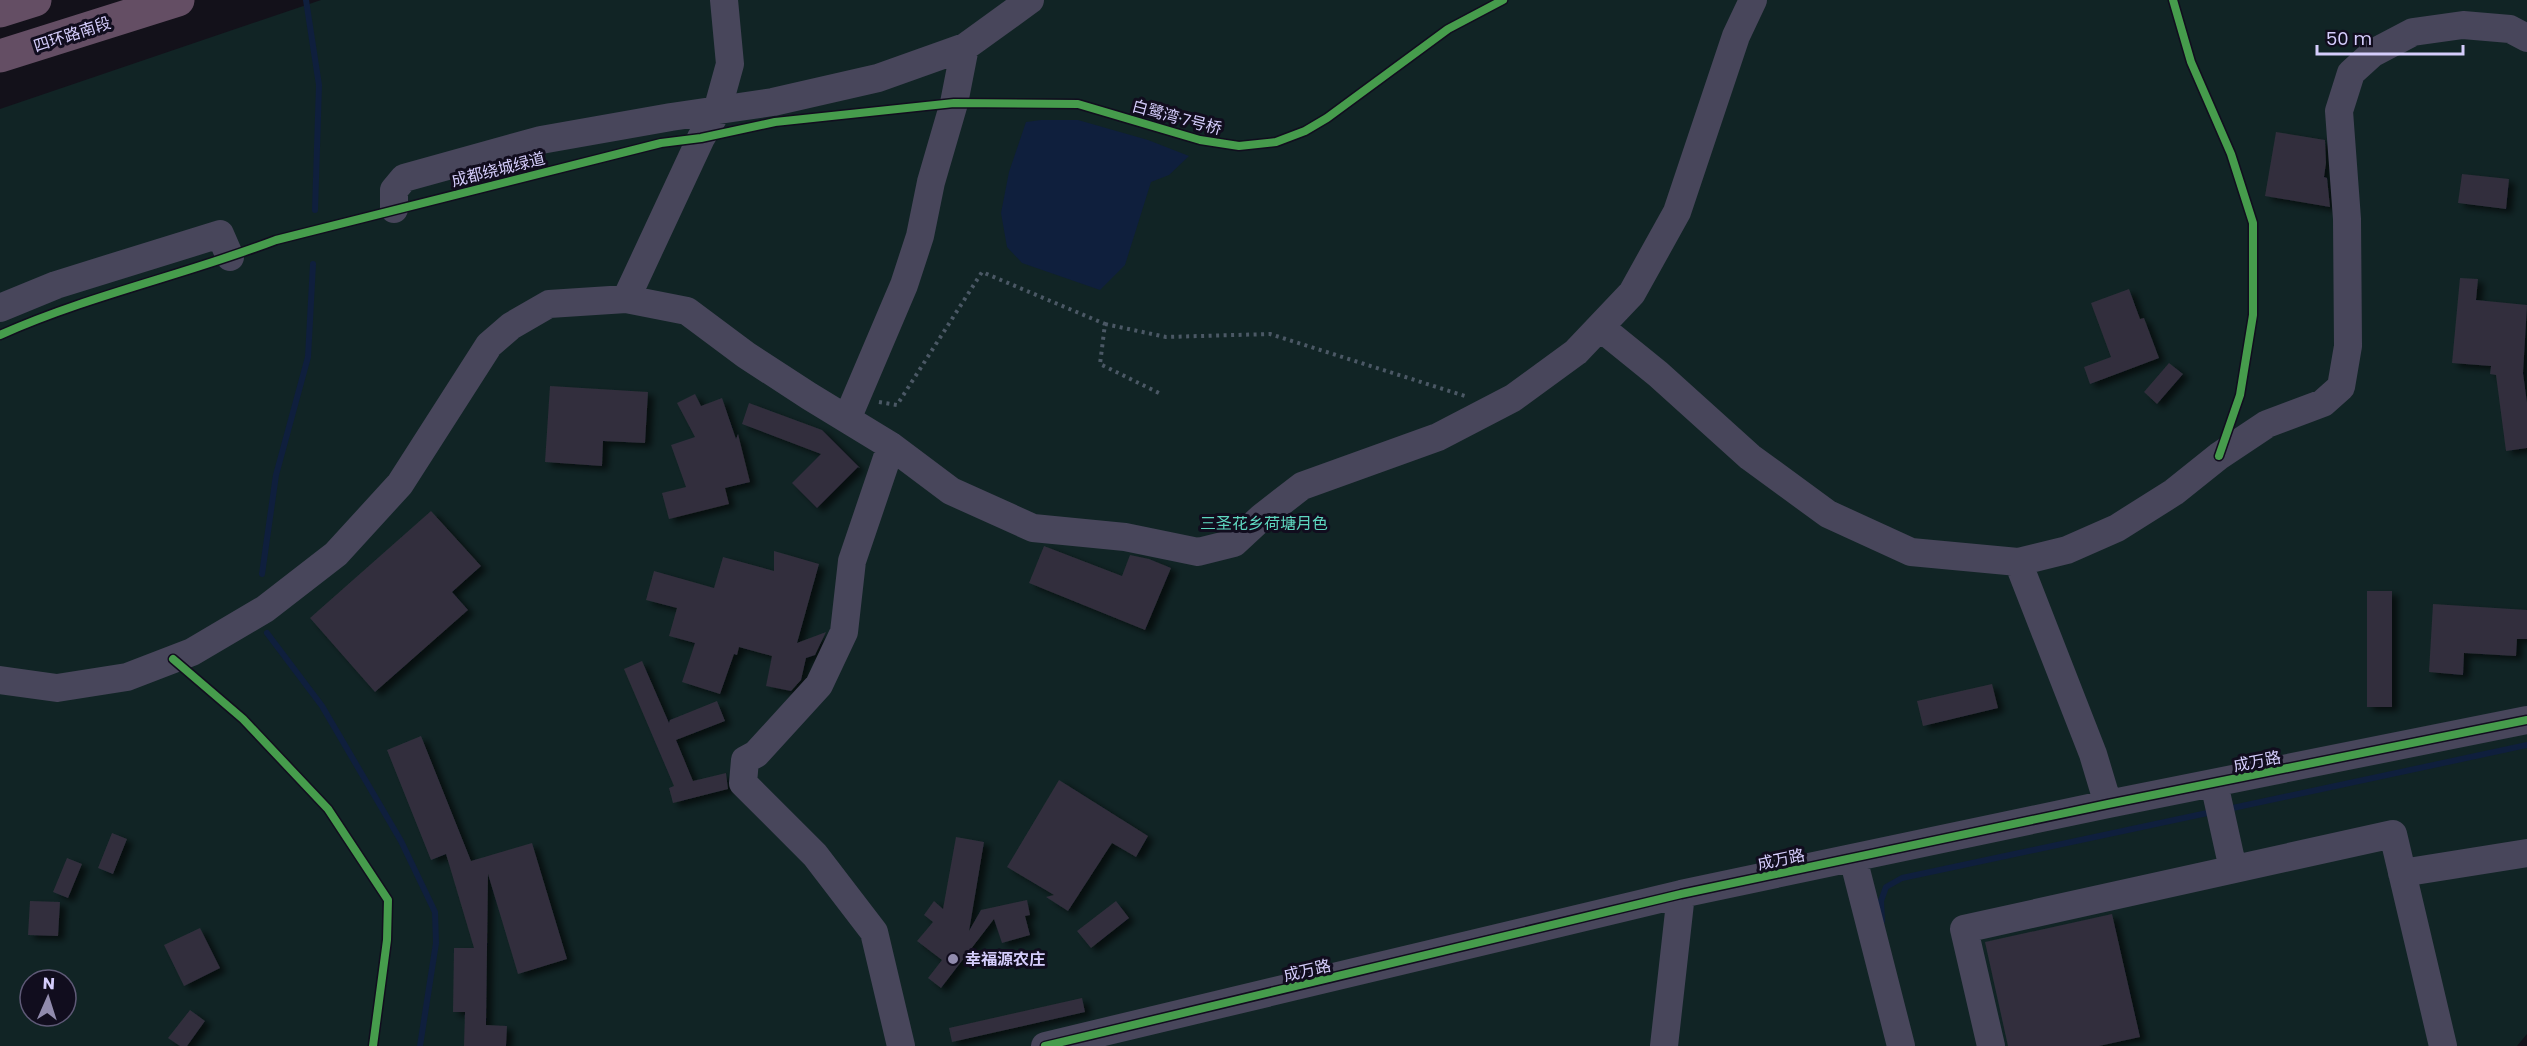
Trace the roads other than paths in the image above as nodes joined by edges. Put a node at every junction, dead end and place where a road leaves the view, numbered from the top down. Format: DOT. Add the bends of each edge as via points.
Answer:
graph roads {
  1 [pos="35,0"];
  2 [pos="178,0"];
  3 [pos="724,0"];
  4 [pos="1030,0"];
  5 [pos="1753,0"];
  6 [pos="0,11"];
  7 [pos="2527,38"];
  8 [pos="965,47"];
  9 [pos="0,56"];
  10 [pos="717,111"];
  11 [pos="394,209"];
  12 [pos="230,257"];
  13 [pos="626,300"];
  14 [pos="0,308"];
  15 [pos="1600,327"];
  16 [pos="847,419"];
  17 [pos="891,446"];
  18 [pos="2018,562"];
  19 [pos="0,681"];
  20 [pos="2527,720"];
  21 [pos="2214,783"];
  22 [pos="2108,804"];
  23 [pos="2527,853"];
  24 [pos="1853,858"];
  25 [pos="2233,869"];
  26 [pos="2402,873"];
  27 [pos="1681,894"];
  28 [pos="901,1046"];
  29 [pos="1045,1046"];
  30 [pos="1665,1046"];
  31 [pos="1900,1046"];
  32 [pos="1991,1046"];
  33 [pos="2443,1046"];
  1 -- 6 [label="highway"];
  2 -- 9 [label="highway, 四环路南段"];
  3 -- 10 [label="street" via="730,64"];
  4 -- 8 [label="street"];
  5 -- 15 [label="street" via="1736,36 1677,212 1632,293"];
  7 -- 18 [label="street" via="2510,29 2463,25 2413,32 2373,53 2351,73 2339,111 2347,219 2348,346 2341,387 2323,403 2267,424 2117,528 2067,550"];
  8 -- 10 [label="street" via="878,78"];
  8 -- 16 [label="street" via="920,236 904,285"];
  10 -- 11 [label="street" via="541,140 404,178 394,190"];
  10 -- 13 [label="street"];
  12 -- 14 [label="street" via="220,234 56,285"];
  13 -- 16 [label="street" via="687,311 755,361"];
  13 -- 19 [label="street" via="549,304 510,326 489,345 400,484 336,554 265,609 192,652 127,677 57,688"];
  15 -- 17 [label="street" via="1576,352 1497,407 1438,437 1302,486 1234,543 1198,552 1125,537 1033,528 951,491"];
  15 -- 18 [label="street" via="1750,457 1828,514 1911,552"];
  16 -- 17 [label="street"];
  17 -- 28 [label="street" via="852,561 844,632 819,685 756,754 745,760 743,783 815,855 874,932"];
  18 -- 22 [label="street" via="2093,754"];
  20 -- 21 [label="street, 成万路"];
  21 -- 22 [label="street, 成万路"];
  21 -- 25 [label="street"];
  22 -- 24 [label="street, 成万路"];
  23 -- 26 [label="street"];
  24 -- 27 [label="street, 成万路"];
  24 -- 31 [label="street"];
  25 -- 26 [label="street" via="2393,834"];
  25 -- 32 [label="street" via="1964,930"];
  26 -- 33 [label="street"];
  27 -- 29 [label="street, 成万路"];
  27 -- 30 [label="street"];
}
